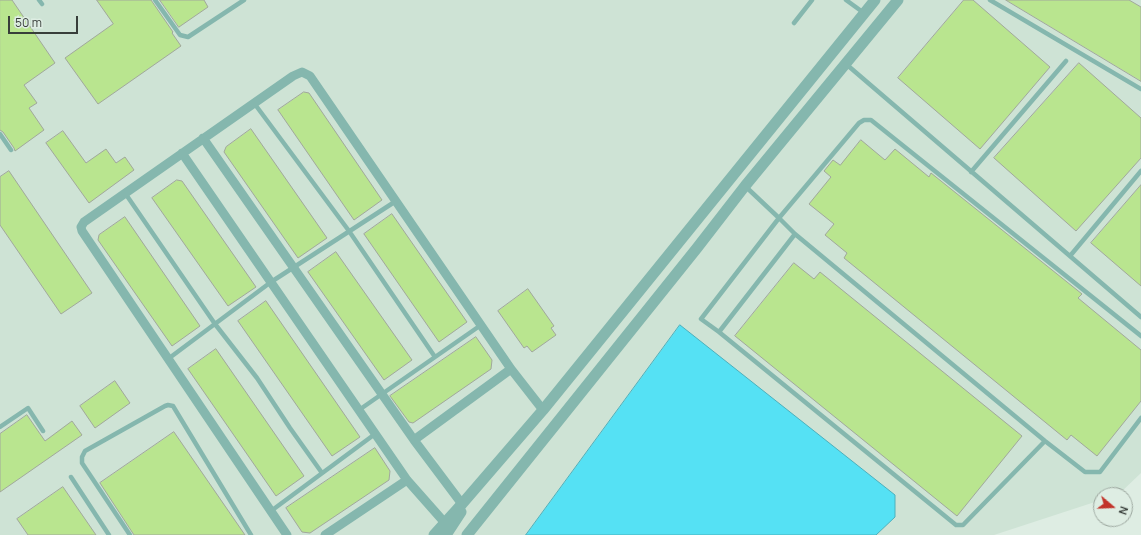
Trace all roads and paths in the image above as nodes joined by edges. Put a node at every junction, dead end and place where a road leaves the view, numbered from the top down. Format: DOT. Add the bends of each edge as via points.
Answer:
graph roads {
  1 [pos="155,0"];
  2 [pos="244,0"];
  3 [pos="812,0"];
  4 [pos="846,0"];
  5 [pos="875,0"];
  6 [pos="898,0"];
  7 [pos="990,0"];
  8 [pos="864,14"];
  9 [pos="794,23"];
  10 [pos="1066,61"];
  11 [pos="846,64"];
  12 [pos="1141,90"];
  13 [pos="254,103"];
  14 [pos="0,134"];
  15 [pos="203,138"];
  16 [pos="11,150"];
  17 [pos="182,153"];
  18 [pos="1141,171"];
  19 [pos="971,172"];
  20 [pos="745,186"];
  21 [pos="125,193"];
  22 [pos="396,201"];
  23 [pos="779,218"];
  24 [pos="349,231"];
  25 [pos="795,234"];
  26 [pos="683,237"];
  27 [pos="698,248"];
  28 [pos="1070,256"];
  29 [pos="293,267"];
  30 [pos="271,282"];
  31 [pos="1141,317"];
  32 [pos="215,324"];
  33 [pos="481,325"];
  34 [pos="719,332"];
  35 [pos="1141,336"];
  36 [pos="435,357"];
  37 [pos="168,359"];
  38 [pos="511,369"];
  39 [pos="382,395"];
  40 [pos="359,410"];
  41 [pos="543,410"];
  42 [pos="1141,418"];
  43 [pos="0,427"];
  44 [pos="43,431"];
  45 [pos="375,434"];
  46 [pos="414,440"];
  47 [pos="1045,441"];
  48 [pos="322,473"];
  49 [pos="71,478"];
  50 [pos="407,480"];
  51 [pos="465,500"];
  52 [pos="271,510"];
  53 [pos="445,523"];
  54 [pos="109,535"];
  55 [pos="130,535"];
  56 [pos="251,535"];
  57 [pos="287,535"];
  58 [pos="325,535"];
  59 [pos="434,535"];
  60 [pos="446,535"];
  61 [pos="467,535"];
  1 -- 2 [label="lane" via="180,35 188,37"];
  3 -- 9 [label="lane"];
  4 -- 8 [label="lane"];
  5 -- 8 [label="street"];
  6 -- 11 [label="street"];
  7 -- 12 [label="lane"];
  8 -- 26 [label="street"];
  10 -- 19 [label="lane"];
  11 -- 19 [label="lane"];
  11 -- 20 [label="street"];
  13 -- 15 [label="street"];
  13 -- 22 [label="street" via="293,76 302,72 310,76"];
  13 -- 24 [label="lane"];
  14 -- 16 [label="lane"];
  15 -- 17 [label="street"];
  15 -- 29 [label="street"];
  17 -- 21 [label="street"];
  17 -- 30 [label="street"];
  18 -- 28 [label="lane"];
  19 -- 28 [label="lane"];
  20 -- 23 [label="lane"];
  20 -- 27 [label="street"];
  21 -- 32 [label="lane"];
  21 -- 37 [label="street" via="84,222 81,226 82,231"];
  22 -- 24 [label="lane"];
  22 -- 33 [label="street"];
  23 -- 25 [label="lane"];
  23 -- 34 [label="lane" via="701,319"];
  23 -- 35 [label="lane" via="858,123 871,120"];
  24 -- 29 [label="lane"];
  24 -- 36 [label="lane"];
  25 -- 34 [label="lane"];
  25 -- 47 [label="lane"];
  26 -- 27 [label="street"];
  26 -- 41 [label="street"];
  27 -- 61 [label="street"];
  28 -- 31 [label="lane"];
  29 -- 30 [label="lane"];
  29 -- 39 [label="street"];
  30 -- 32 [label="lane"];
  30 -- 40 [label="street"];
  32 -- 37 [label="lane"];
  32 -- 48 [label="lane" via="257,378"];
  33 -- 36 [label="lane"];
  33 -- 38 [label="street"];
  34 -- 47 [label="lane" via="956,525 963,525"];
  36 -- 39 [label="lane"];
  37 -- 52 [label="street"];
  38 -- 41 [label="street"];
  38 -- 46 [label="street"];
  39 -- 40 [label="lane"];
  39 -- 46 [label="street"];
  40 -- 45 [label="street"];
  41 -- 51 [label="street"];
  42 -- 47 [label="lane" via="1100,472 1085,472"];
  43 -- 44 [label="lane" via="28,408"];
  45 -- 48 [label="lane"];
  45 -- 50 [label="street"];
  46 -- 51 [label="street"];
  48 -- 52 [label="lane"];
  49 -- 54 [label="lane"];
  50 -- 53 [label="street"];
  50 -- 58 [label="street"];
  51 -- 53 [label="street"];
  51 -- 60 [label="street" via="456,522"];
  52 -- 57 [label="street"];
  53 -- 59 [label="street"];
  55 -- 56 [label="lane" via="82,463 82,457 85,451 168,405 173,406"];
}
